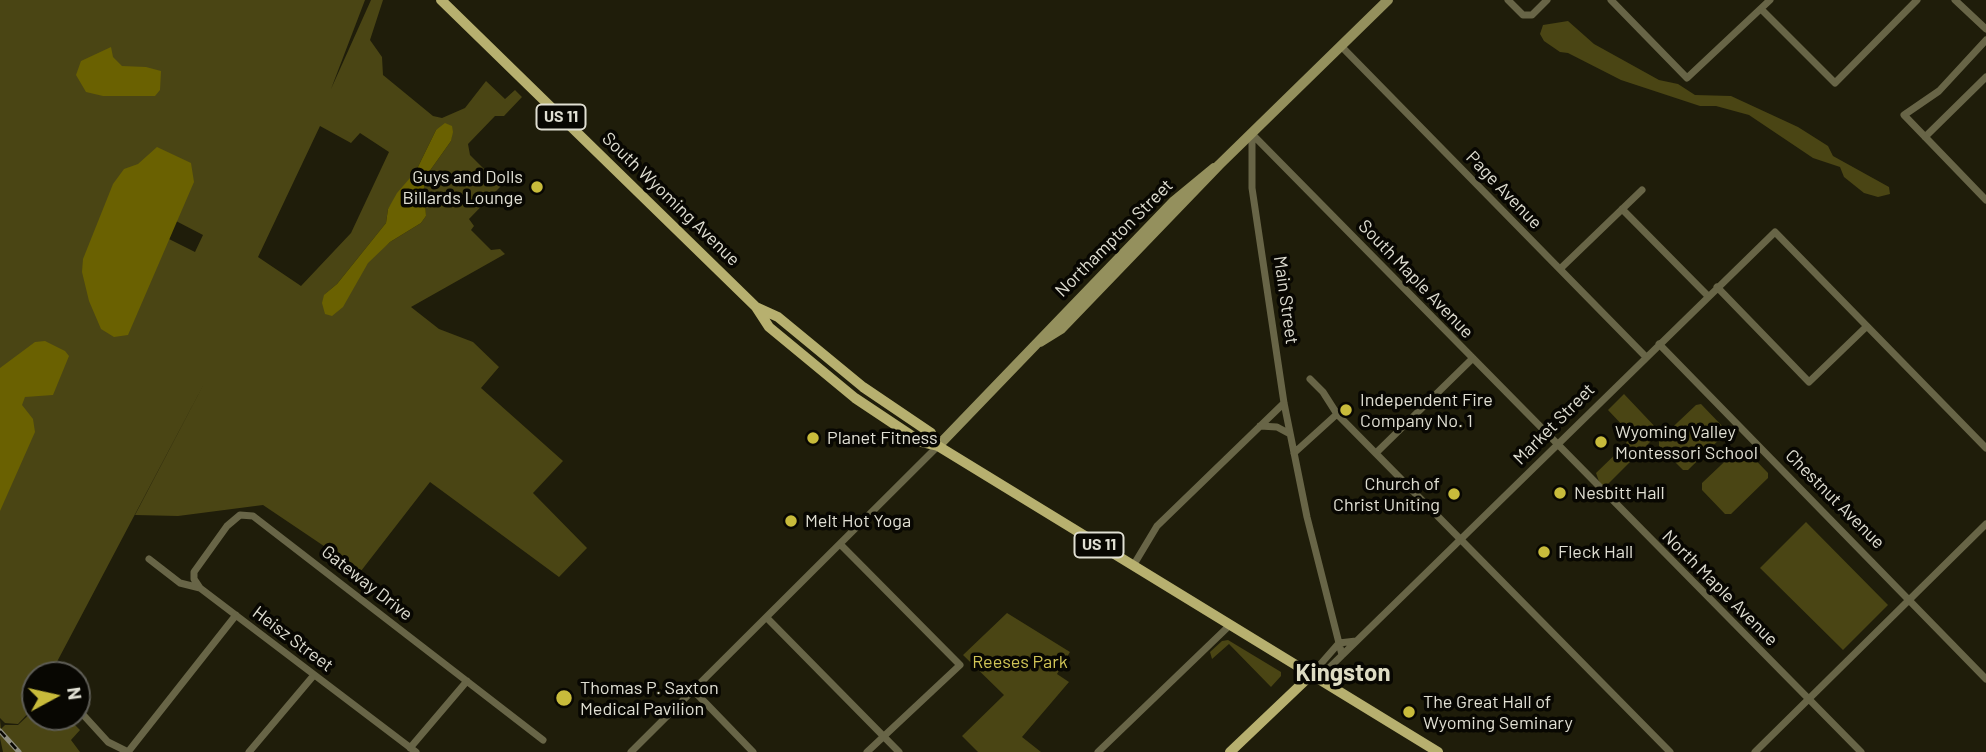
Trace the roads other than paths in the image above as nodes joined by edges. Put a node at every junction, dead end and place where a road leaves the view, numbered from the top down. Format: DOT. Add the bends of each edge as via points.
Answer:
graph roads {
  1 [pos="441,0"];
  2 [pos="1388,0"];
  3 [pos="1508,0"];
  4 [pos="1547,0"];
  5 [pos="1611,0"];
  6 [pos="1624,0"];
  7 [pos="1770,0"];
  8 [pos="1917,0"];
  9 [pos="1955,0"];
  10 [pos="1616,8"];
  11 [pos="1761,9"];
  12 [pos="1986,29"];
  13 [pos="1986,40"];
  14 [pos="1341,46"];
  15 [pos="1986,78"];
  16 [pos="1252,134"];
  17 [pos="1924,137"];
  18 [pos="1642,190"];
  19 [pos="1986,200"];
  20 [pos="1622,209"];
  21 [pos="1560,269"];
  22 [pos="1717,287"];
  23 [pos="1708,296"];
  24 [pos="1866,327"];
  25 [pos="1659,344"];
  26 [pos="1646,356"];
  27 [pos="1472,359"];
  28 [pos="1310,379"];
  29 [pos="1284,402"];
  30 [pos="1337,414"];
  31 [pos="1260,426"];
  32 [pos="1290,433"];
  33 [pos="938,446"];
  34 [pos="1557,446"];
  35 [pos="1986,448"];
  36 [pos="1294,453"];
  37 [pos="1376,453"];
  38 [pos="1986,524"];
  39 [pos="1459,540"];
  40 [pos="841,545"];
  41 [pos="149,559"];
  42 [pos="1133,566"];
  43 [pos="200,588"];
  44 [pos="1910,598"];
  45 [pos="236,615"];
  46 [pos="768,619"];
  47 [pos="1230,625"];
  48 [pos="1357,641"];
  49 [pos="1339,643"];
  50 [pos="1342,655"];
  51 [pos="314,675"];
  52 [pos="1311,675"];
  53 [pos="1986,679"];
  54 [pos="467,681"];
  55 [pos="694,691"];
  56 [pos="1808,698"];
  57 [pos="91,723"];
  58 [pos="884,736"];
  59 [pos="543,740"];
  60 [pos="413,750"];
  61 [pos="128,752"];
  62 [pos="249,752"];
  63 [pos="631,752"];
  64 [pos="753,752"];
  65 [pos="867,752"];
  66 [pos="899,752"];
  67 [pos="1098,752"];
  68 [pos="1230,752"];
  69 [pos="1438,752"];
  70 [pos="1670,752"];
  71 [pos="1755,752"];
  72 [pos="1861,752"];
  1 -- 33 [label="main road, South Wyoming Avenue / US 11" via="756,306 778,317 863,387 931,433"];
  2 -- 14 [label="street"];
  3 -- 4 [label="street" via="1523,15 1532,15"];
  5 -- 10 [label="street"];
  6 -- 10 [label="street"];
  7 -- 11 [label="street"];
  8 -- 11 [label="street" via="1835,83"];
  9 -- 12 [label="street"];
  10 -- 11 [label="street" via="1687,78"];
  13 -- 17 [label="street" via="1939,91 1904,115"];
  14 -- 16 [label="street"];
  14 -- 21 [label="street, Page Avenue"];
  15 -- 17 [label="street"];
  16 -- 27 [label="street, South Maple Avenue"];
  16 -- 29 [label="street, Main Street" via="1252,188"];
  16 -- 33 [label="street, Northampton Street" via="1062,328 1040,342"];
  17 -- 19 [label="street"];
  18 -- 20 [label="street"];
  20 -- 21 [label="street"];
  20 -- 23 [label="street"];
  21 -- 26 [label="street, Page Avenue"];
  22 -- 23 [label="street, Market Street"];
  22 -- 24 [label="street" via="1809,382"];
  22 -- 24 [label="street, Market Street" via="1775,232"];
  23 -- 25 [label="street, Market Street"];
  24 -- 35 [label="street"];
  25 -- 26 [label="street, Market Street"];
  25 -- 44 [label="street, Chestnut Avenue"];
  26 -- 34 [label="street, Market Street"];
  27 -- 34 [label="street, South Maple Avenue"];
  27 -- 37 [label="street"];
  28 -- 30 [label="street"];
  29 -- 31 [label="street"];
  29 -- 32 [label="street, Main Street"];
  30 -- 36 [label="street"];
  30 -- 37 [label="street"];
  31 -- 32 [label="street"];
  31 -- 42 [label="street" via="1157,526"];
  32 -- 36 [label="street, Main Street"];
  33 -- 40 [label="street, Northampton Street"];
  33 -- 42 [label="main road, South Wyoming Avenue / US 11"];
  34 -- 39 [label="street, Market Street"];
  34 -- 56 [label="street, North Maple Avenue"];
  36 -- 49 [label="street, Main Street"];
  37 -- 39 [label="street"];
  38 -- 44 [label="street"];
  39 -- 48 [label="street, Market Street"];
  39 -- 70 [label="street"];
  40 -- 46 [label="street, Northampton Street"];
  40 -- 58 [label="street" via="960,665"];
  41 -- 43 [label="street, Heisz Street" via="180,583"];
  42 -- 47 [label="main road, South Wyoming Avenue / US 11"];
  43 -- 45 [label="street, Heisz Street"];
  43 -- 54 [label="street, Gateway Drive" via="194,572 227,526 240,515 253,516"];
  44 -- 53 [label="street, Chestnut Avenue"];
  44 -- 56 [label="street"];
  45 -- 51 [label="street, Heisz Street"];
  45 -- 61 [label="street"];
  46 -- 55 [label="street, Northampton Street"];
  46 -- 58 [label="street"];
  47 -- 52 [label="main road, South Wyoming Avenue / US 11"];
  47 -- 67 [label="street"];
  48 -- 49 [label="street"];
  48 -- 50 [label="street, Market Street"];
  49 -- 50 [label="street, Main Street"];
  49 -- 52 [label="street, Market Street"];
  50 -- 52 [label="street, Market Street" via="1328,669"];
  51 -- 60 [label="street, Heisz Street"];
  51 -- 62 [label="street"];
  52 -- 68 [label="main road, Market Street"];
  52 -- 69 [label="main road, US 11"];
  54 -- 59 [label="street, Gateway Drive"];
  54 -- 60 [label="street"];
  55 -- 63 [label="street, Northampton Street"];
  55 -- 64 [label="street"];
  56 -- 71 [label="street"];
  56 -- 72 [label="street, North Maple Avenue"];
  57 -- 61 [label="street" via="108,742"];
  58 -- 65 [label="street"];
  58 -- 66 [label="street"];
}
